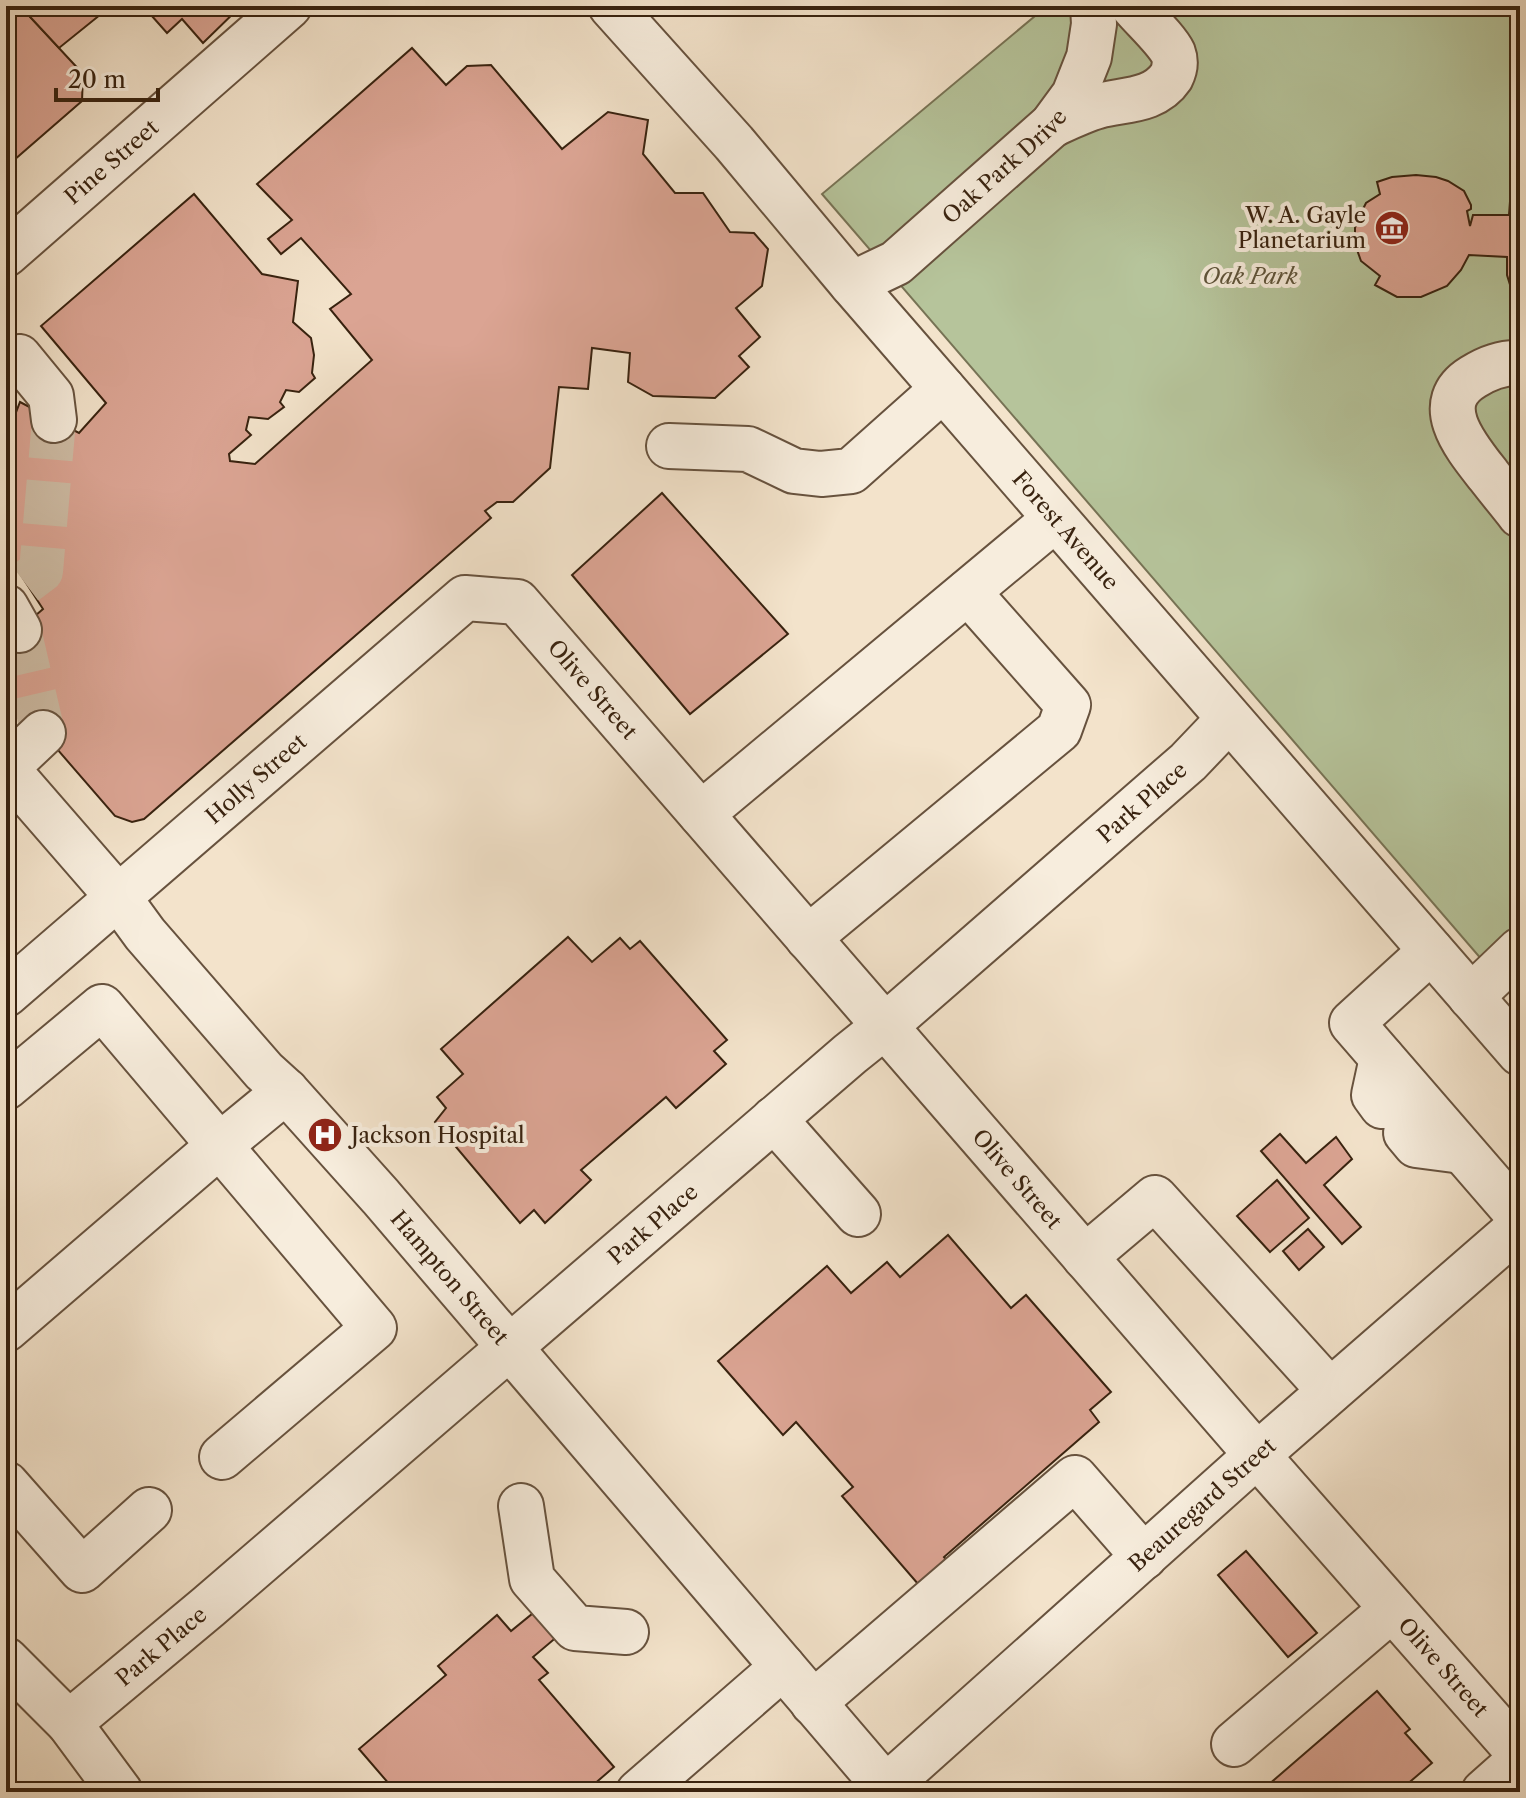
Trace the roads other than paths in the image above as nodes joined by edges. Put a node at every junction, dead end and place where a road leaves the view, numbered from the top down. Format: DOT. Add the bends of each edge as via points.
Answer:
graph roads {
  1 [pos="289,6"];
  2 [pos="611,6"];
  3 [pos="1093,6"];
  4 [pos="1133,6"];
  5 [pos="1052,125"];
  6 [pos="6,254"];
  7 [pos="852,284"];
  8 [pos="10,361"];
  9 [pos="1520,363"];
  10 [pos="943,389"];
  11 [pos="54,420"];
  12 [pos="669,446"];
  13 [pos="1520,515"];
  14 [pos="1055,519"];
  15 [pos="968,592"];
  16 [pos="517,602"];
  17 [pos="1229,719"];
  18 [pos="43,733"];
  19 [pos="6,768"];
  20 [pos="701,814"];
  21 [pos="118,897"];
  22 [pos="808,938"];
  23 [pos="1520,950"];
  24 [pos="1431,951"];
  25 [pos="6,994"];
  26 [pos="1471,997"];
  27 [pos="885,1026"];
  28 [pos="1520,1053"];
  29 [pos="1382,1058"];
  30 [pos="10,1075"];
  31 [pos="286,1091"];
  32 [pos="774,1119"];
  33 [pos="219,1146"];
  34 [pos="1462,1151"];
  35 [pos="858,1214"];
  36 [pos="1520,1217"];
  37 [pos="1520,1226"];
  38 [pos="1085,1257"];
  39 [pos="6,1329"];
  40 [pos="510,1347"];
  41 [pos="1330,1391"];
  42 [pos="1257,1455"];
  43 [pos="222,1457"];
  44 [pos="6,1484"];
  45 [pos="521,1506"];
  46 [pos="149,1510"];
  47 [pos="1144,1557"];
  48 [pos="1392,1609"];
  49 [pos="626,1632"];
  50 [pos="6,1660"];
  51 [pos="783,1667"];
  52 [pos="813,1703"];
  53 [pos="69,1723"];
  54 [pos="1234,1744"];
  55 [pos="1520,1757"];
  56 [pos="888,1790"];
  57 [pos="120,1792"];
  58 [pos="639,1792"];
  59 [pos="1484,1792"];
  1 -- 6 [label="street, Pine Street"];
  2 -- 7 [label="street, Forest Avenue"];
  3 -- 5 [label="street, Oak Park Drive" via="1089,57 1074,95"];
  4 -- 5 [label="street" via="1174,56 1170,78 1155,93 1097,106"];
  5 -- 7 [label="street, Oak Park Drive" via="896,263"];
  7 -- 10 [label="street, Forest Avenue"];
  8 -- 11 [label="street" via="51,396"];
  9 -- 13 [label="street" via="1486,369 1464,382 1454,396 1452,416 1464,444"];
  10 -- 12 [label="street" via="851,471 794,471 748,449"];
  10 -- 14 [label="street, Forest Avenue"];
  14 -- 15 [label="street"];
  14 -- 17 [label="street, Forest Avenue"];
  15 -- 20 [label="street"];
  15 -- 22 [label="street" via="1068,705 1059,730"];
  16 -- 20 [label="street, Olive Street"];
  16 -- 21 [label="street, Holly Street" via="465,598"];
  17 -- 24 [label="street, Forest Avenue"];
  17 -- 27 [label="street, Park Place" via="1188,762"];
  18 -- 19 [label="street"];
  19 -- 21 [label="street, Hampton Street"];
  20 -- 22 [label="street, Olive Street"];
  21 -- 25 [label="street, Holly Street"];
  21 -- 31 [label="street, Hampton Street"];
  22 -- 27 [label="street, Olive Street"];
  23 -- 26 [label="street"];
  24 -- 26 [label="street, Forest Avenue"];
  24 -- 29 [label="street" via="1352,1023"];
  26 -- 28 [label="street, Forest Avenue"];
  27 -- 32 [label="street, Park Place"];
  27 -- 38 [label="street, Olive Street"];
  29 -- 34 [label="street"];
  29 -- 34 [label="street" via="1374,1095 1394,1120 1416,1145"];
  30 -- 33 [label="street" via="102,1007"];
  31 -- 33 [label="street"];
  31 -- 40 [label="street, Hampton Street"];
  32 -- 35 [label="street"];
  32 -- 40 [label="street, Park Place"];
  33 -- 39 [label="street"];
  33 -- 43 [label="street" via="374,1328"];
  34 -- 36 [label="street"];
  37 -- 41 [label="street, Beauregard Street"];
  38 -- 41 [label="street" via="1155,1198"];
  38 -- 42 [label="street, Olive Street"];
  40 -- 51 [label="street, Hampton Street"];
  40 -- 53 [label="street, Park Place"];
  41 -- 42 [label="street, Beauregard Street"];
  42 -- 47 [label="street, Beauregard Street"];
  42 -- 48 [label="street, Olive Street"];
  44 -- 46 [label="street" via="82,1570"];
  45 -- 49 [label="street" via="532,1579 575,1628"];
  47 -- 52 [label="street" via="1075,1478"];
  47 -- 56 [label="street, Beauregard Street"];
  48 -- 54 [label="street"];
  48 -- 55 [label="street, Olive Street"];
  50 -- 53 [label="street"];
  51 -- 52 [label="street, Hampton Street"];
  51 -- 58 [label="street"];
  52 -- 56 [label="street, Hampton Street"];
  53 -- 57 [label="street"];
  55 -- 59 [label="street"];
}
